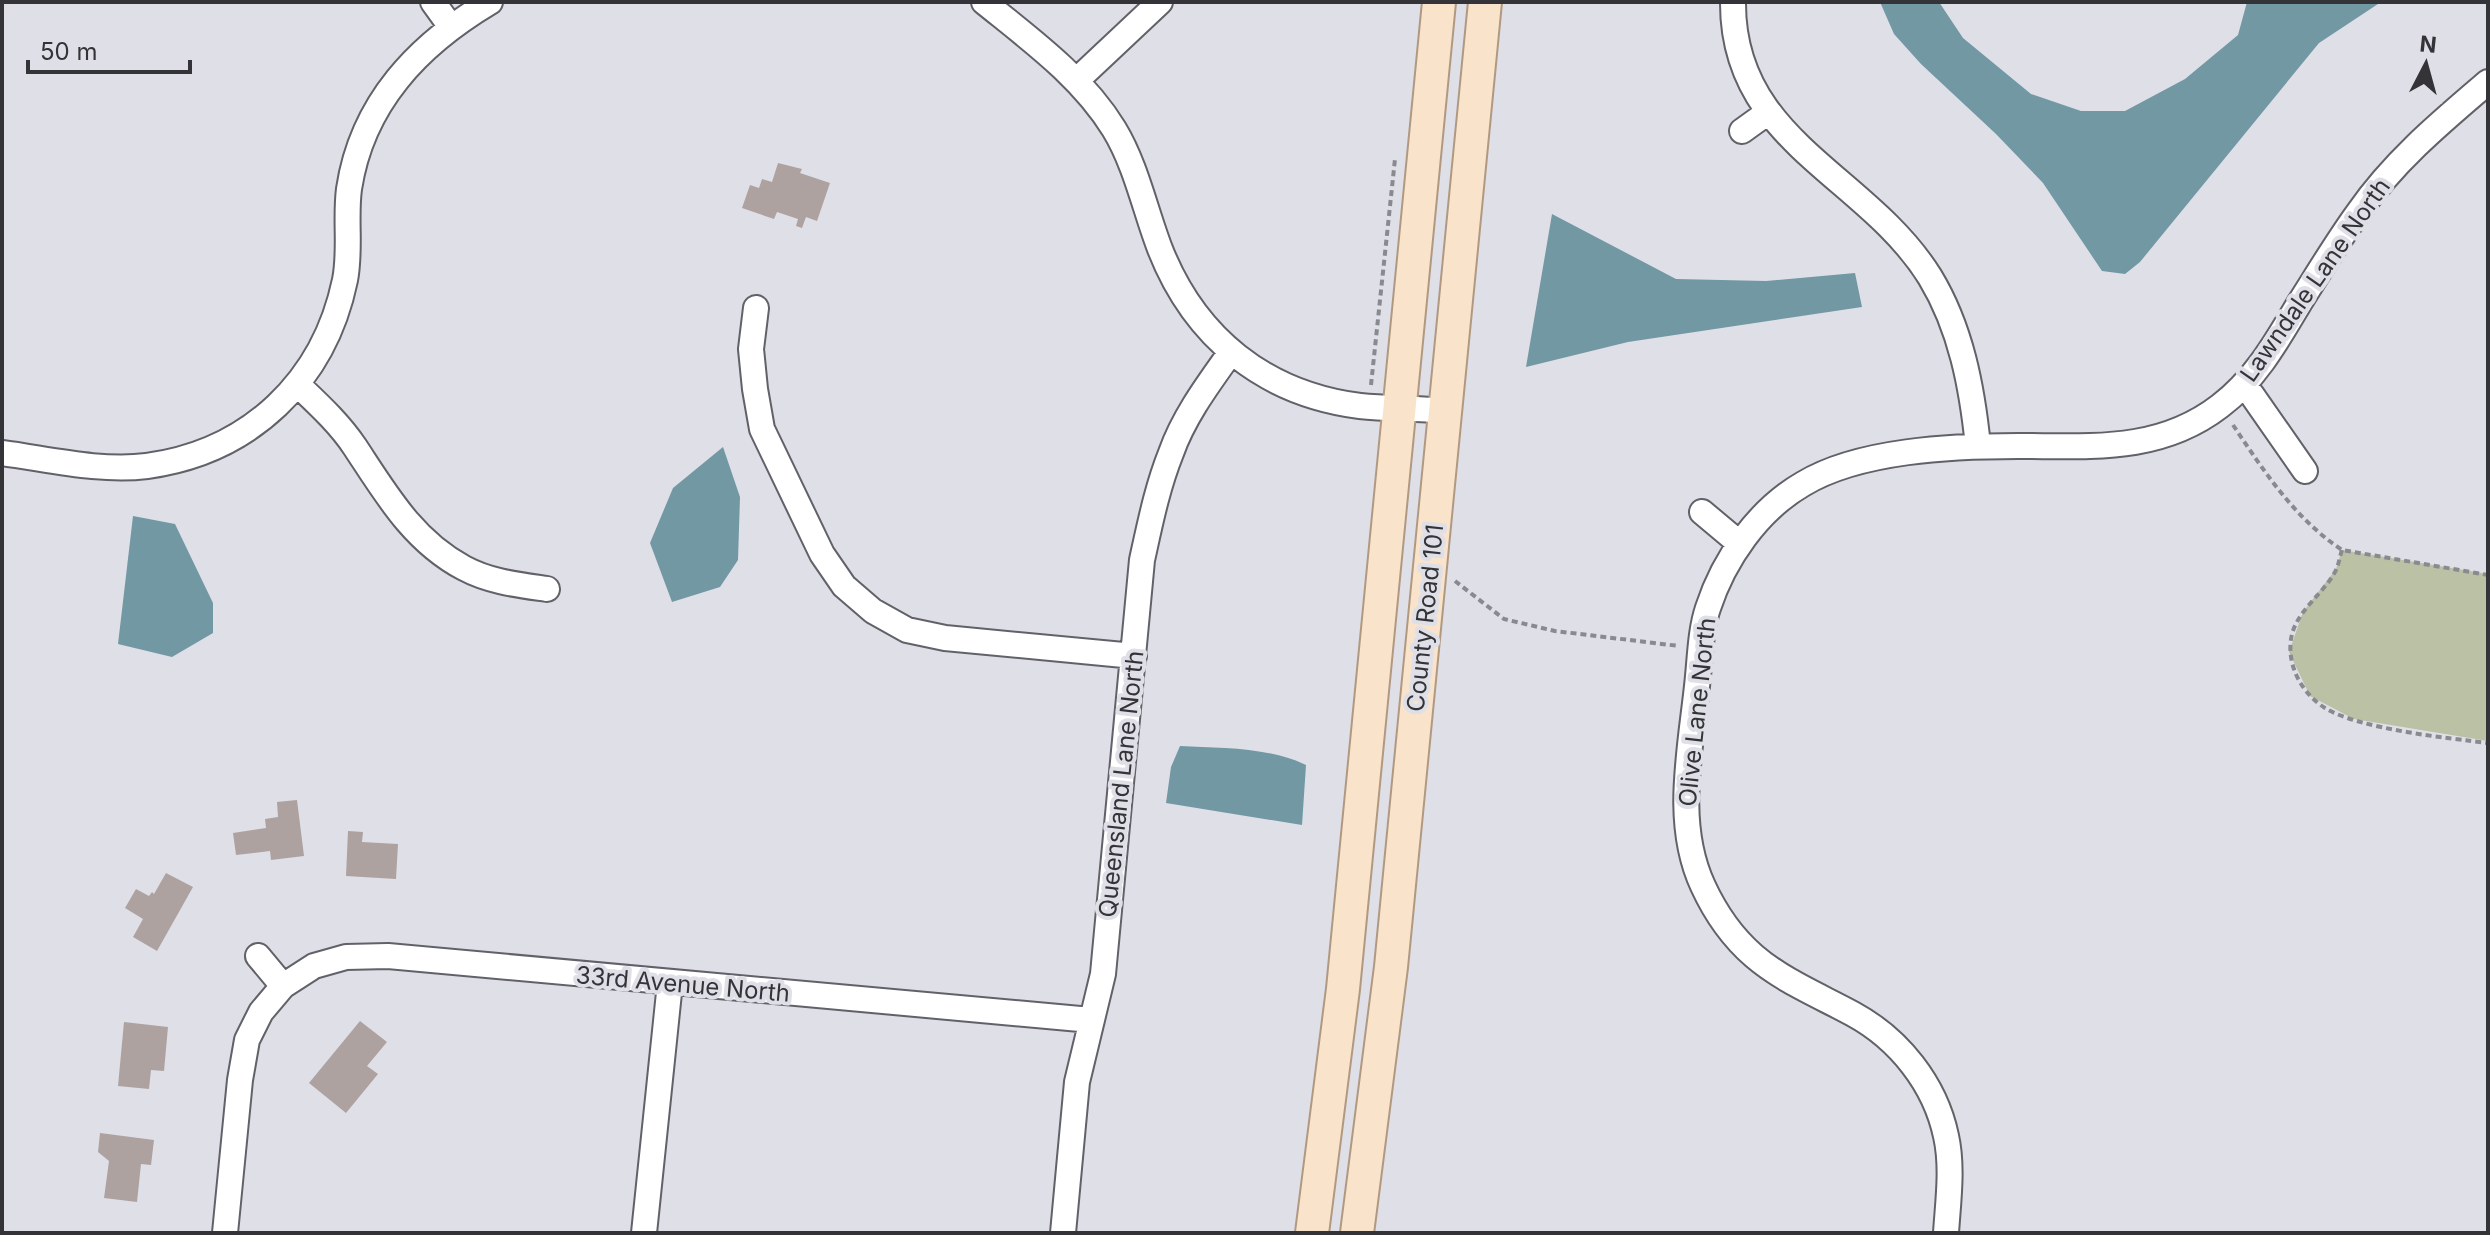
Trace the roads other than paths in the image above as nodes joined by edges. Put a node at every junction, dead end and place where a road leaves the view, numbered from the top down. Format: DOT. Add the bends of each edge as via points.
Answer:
graph roads {
  1 [pos="433,2"];
  2 [pos="490,2"];
  3 [pos="984,2"];
  4 [pos="1160,2"];
  5 [pos="1439,2"];
  6 [pos="1485,2"];
  7 [pos="1733,2"];
  8 [pos="451,27"];
  9 [pos="1076,81"];
  10 [pos="2488,82"];
  11 [pos="1767,113"];
  12 [pos="1742,131"];
  13 [pos="756,308"];
  14 [pos="1231,352"];
  15 [pos="297,384"];
  16 [pos="2242,386"];
  17 [pos="1399,407"];
  18 [pos="1445,411"];
  19 [pos="1978,446"];
  20 [pos="2,453"];
  21 [pos="2305,471"];
  22 [pos="1702,512"];
  23 [pos="1739,543"];
  24 [pos="547,589"];
  25 [pos="1134,656"];
  26 [pos="258,956"];
  27 [pos="670,983"];
  28 [pos="283,986"];
  29 [pos="1091,1020"];
  30 [pos="225,1233"];
  31 [pos="644,1233"];
  32 [pos="1063,1233"];
  33 [pos="1312,1233"];
  34 [pos="1357,1233"];
  35 [pos="1946,1233"];
  1 -- 8 [label="street"];
  2 -- 8 [label="street"];
  3 -- 9 [label="street"];
  4 -- 9 [label="street"];
  5 -- 17 [label="main road, County Road 101"];
  6 -- 18 [label="main road, County Road 101"];
  7 -- 11 [label="street" via="1740,53"];
  8 -- 15 [label="street" via="401,72 359,148 349,190 346,277 336,318 318,357"];
  9 -- 14 [label="street" via="1115,130 1179,290"];
  10 -- 16 [label="street, Lawndale Lane North" via="2402,159 2361,207 2272,349"];
  11 -- 12 [label="street"];
  11 -- 19 [label="street" via="1875,212 1929,276 1965,362"];
  13 -- 25 [label="street" via="751,349 762,429 822,554 844,586 907,630"];
  14 -- 17 [label="street" via="1273,380 1315,397"];
  14 -- 25 [label="street, Queensland Lane North" via="1171,450 1142,560"];
  15 -- 20 [label="street" via="262,421 226,443 185,458 145,467 102,466"];
  15 -- 24 [label="street" via="354,446 399,516 430,545 464,568 504,583"];
  16 -- 19 [label="street, Lawndale Lane North" via="2189,426 2152,441"];
  16 -- 21 [label="street"];
  17 -- 18 [label="street"];
  17 -- 33 [label="main road, County Road 101" via="1343,989"];
  18 -- 34 [label="main road, County Road 101" via="1391,967"];
  19 -- 23 [label="street, Olive Lane North" via="1890,455 1803,484"];
  22 -- 23 [label="street"];
  23 -- 35 [label="street, Olive Lane North" via="1707,609 1701,648 1686,789 1692,864 1729,930 1755,958 1859,1017 1917,1069 1947,1138"];
  25 -- 29 [label="street, Queensland Lane North" via="1103,974"];
  26 -- 28 [label="street"];
  27 -- 28 [label="street, 33rd Avenue North" via="388,956 346,957 314,966"];
  27 -- 29 [label="street, 33rd Avenue North"];
  27 -- 31 [label="street"];
  28 -- 30 [label="street" via="247,1040"];
  29 -- 32 [label="street, Queensland Lane North" via="1077,1082"];
}
